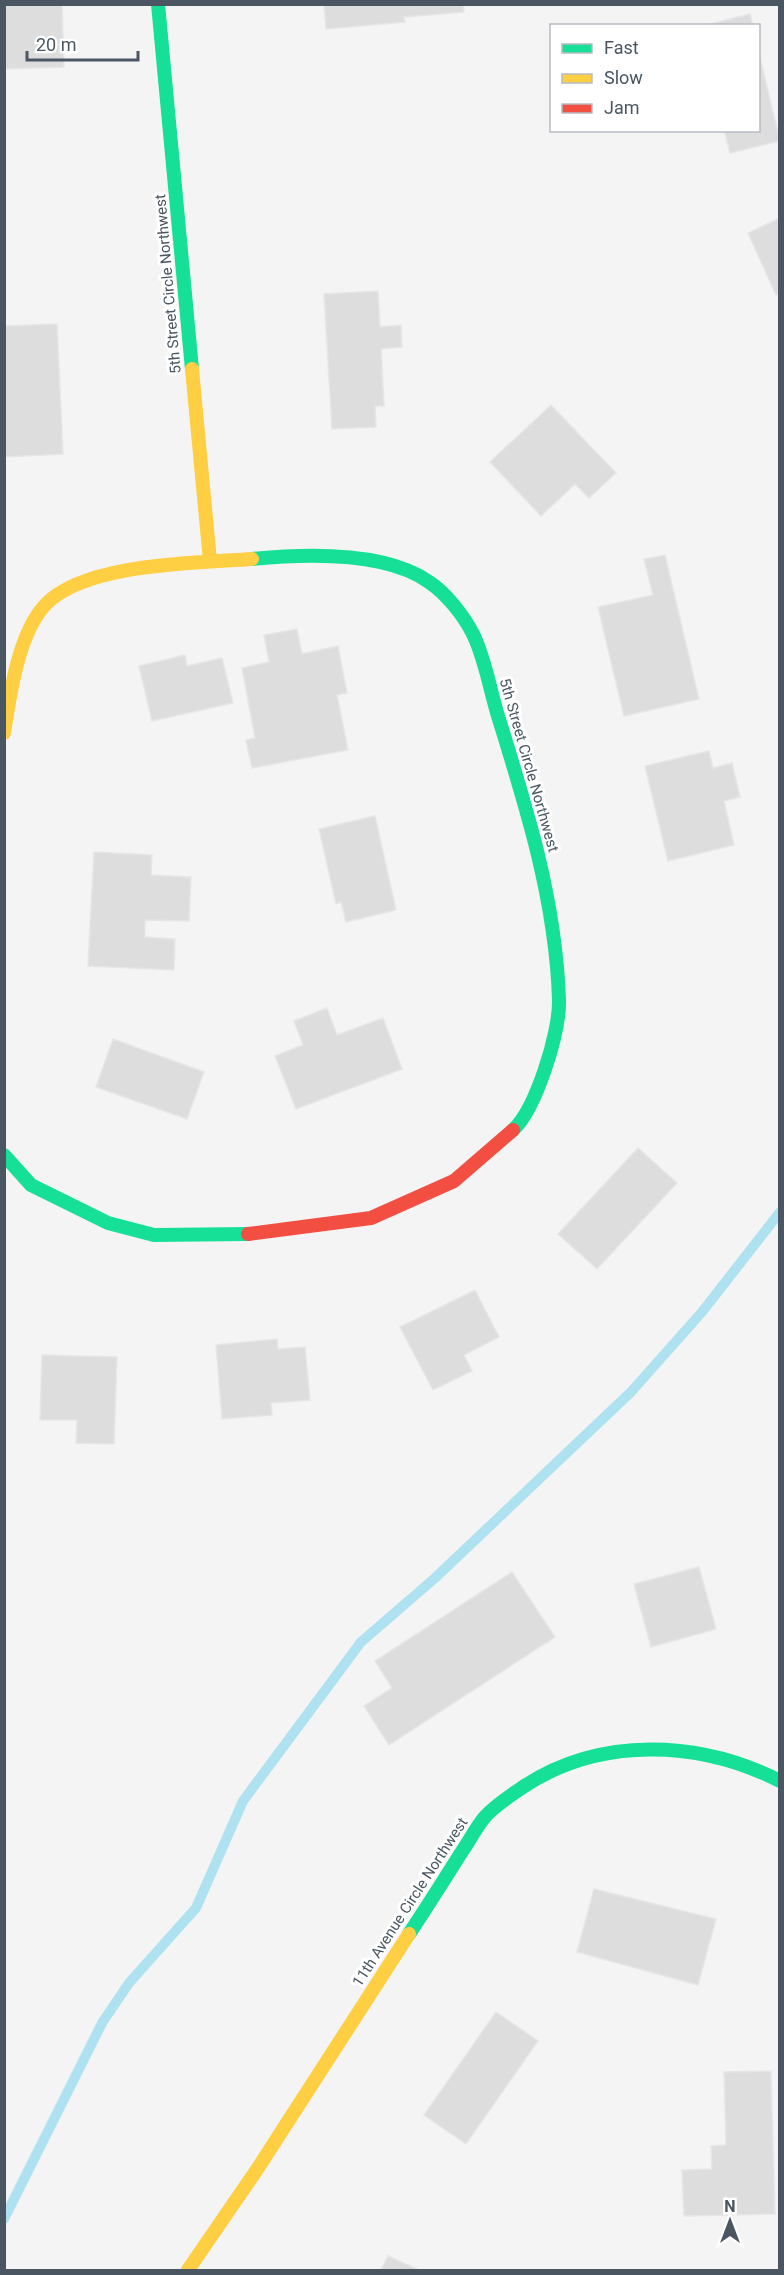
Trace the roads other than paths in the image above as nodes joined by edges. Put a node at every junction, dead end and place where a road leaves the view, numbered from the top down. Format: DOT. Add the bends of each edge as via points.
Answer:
graph roads {
  1 [pos="158,4"];
  2 [pos="210,561"];
  3 [pos="4,734"];
  4 [pos="4,1155"];
  5 [pos="780,1781"];
  6 [pos="188,2271"];
  1 -- 2 [label="street, 5th Street Circle Northwest"];
  2 -- 3 [label="street, 5th Street Circle Northwest" via="144,568 92,579 66,589 45,605 30,631 13,678"];
  2 -- 4 [label="street, 5th Street Circle Northwest" via="349,556 410,571 444,596 473,634 530,818 548,901 559,1002 545,1073 520,1124 454,1181 371,1218 344,1224 256,1234 154,1235 108,1223 31,1185"];
  5 -- 6 [label="street, 11th Avenue Circle Northwest" via="701,1754 675,1749 622,1748 547,1771 503,1800 484,1818"];
}
